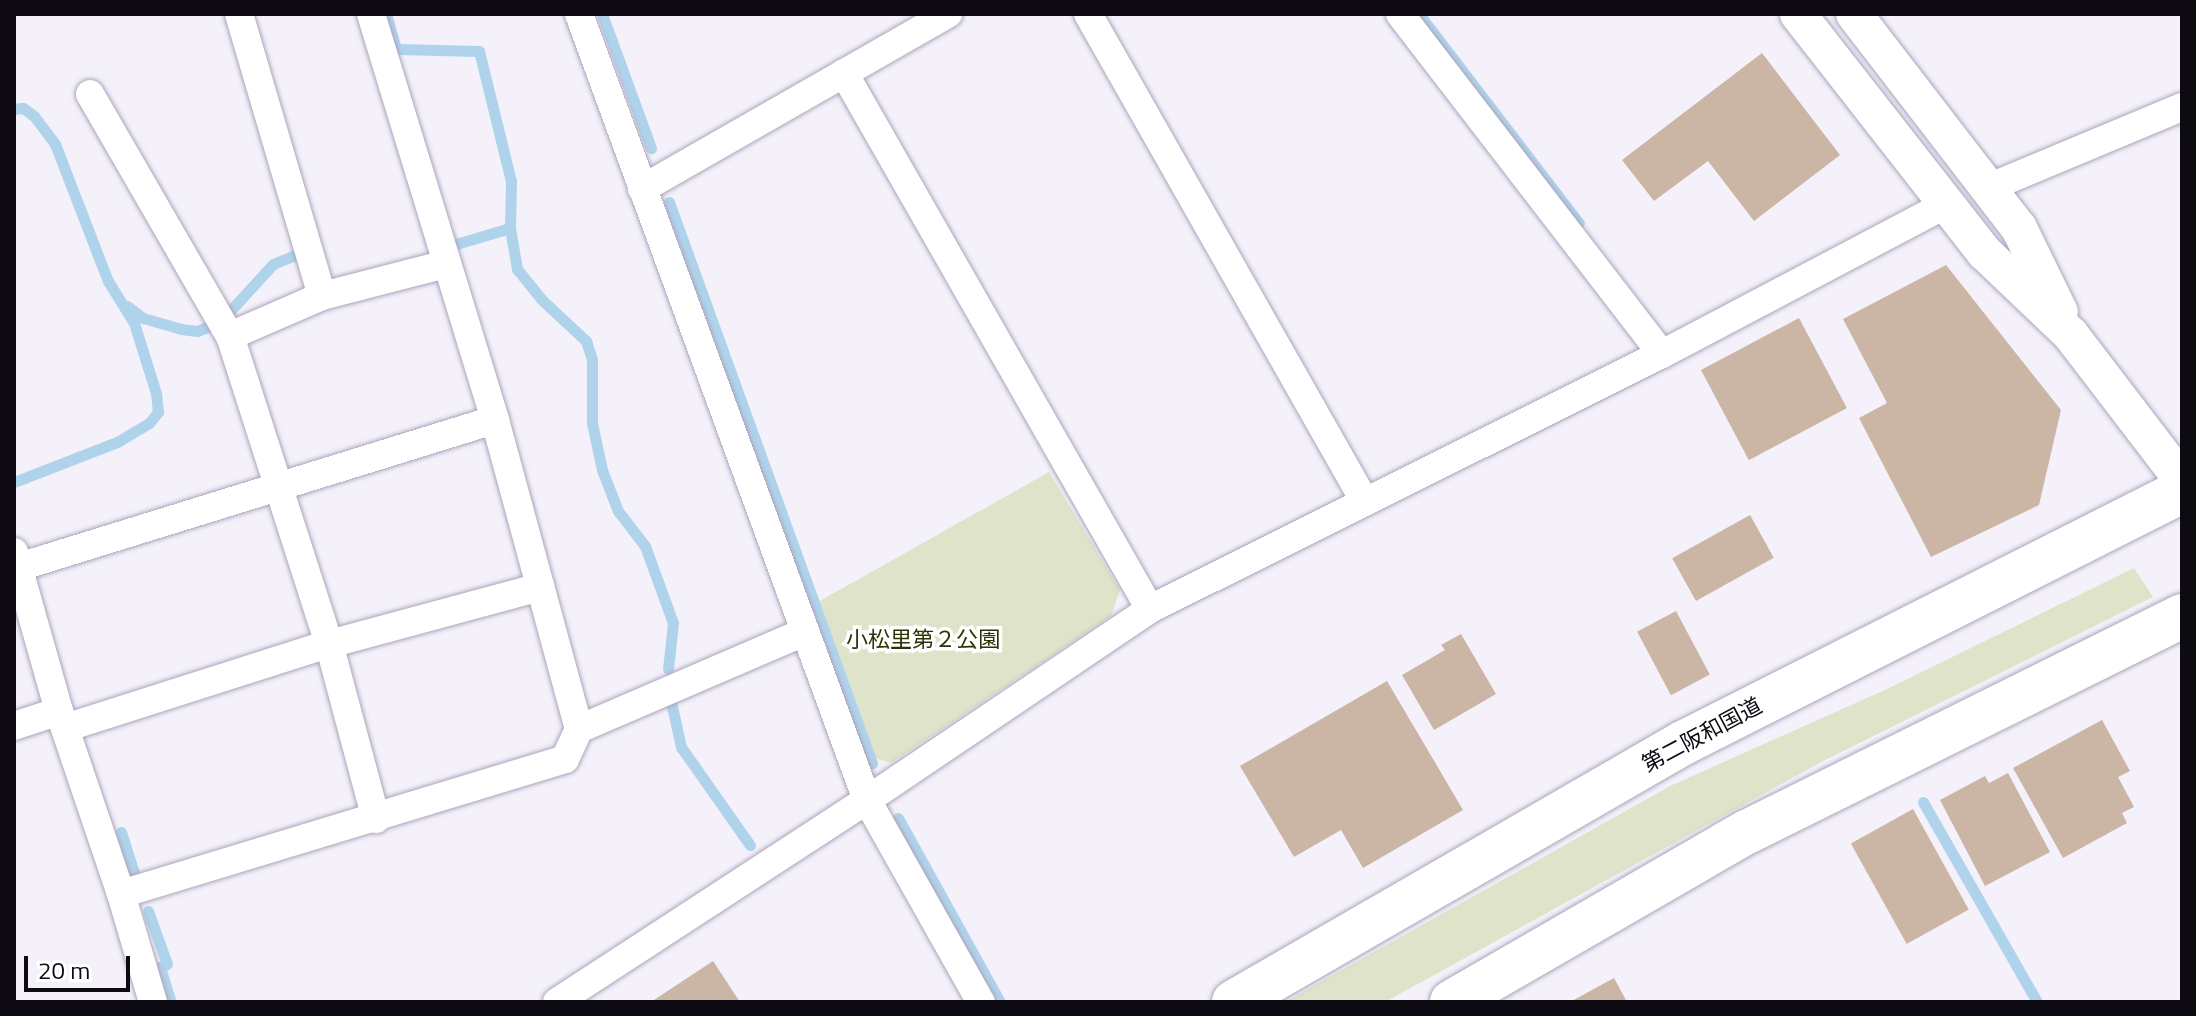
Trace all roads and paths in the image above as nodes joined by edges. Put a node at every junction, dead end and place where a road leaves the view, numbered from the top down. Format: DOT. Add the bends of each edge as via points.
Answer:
graph roads {
  1 [pos="239,14"];
  2 [pos="371,14"];
  3 [pos="579,14"];
  4 [pos="948,14"];
  5 [pos="1088,14"];
  6 [pos="1400,14"];
  7 [pos="1798,14"];
  8 [pos="1854,14"];
  9 [pos="844,73"];
  10 [pos="90,94"];
  11 [pos="2182,107"];
  12 [pos="1988,188"];
  13 [pos="642,189"];
  14 [pos="1946,204"];
  15 [pos="446,264"];
  16 [pos="322,296"];
  17 [pos="2071,335"];
  18 [pos="230,336"];
  19 [pos="1662,354"];
  20 [pos="495,420"];
  21 [pos="2182,480"];
  22 [pos="278,486"];
  23 [pos="2182,491"];
  24 [pos="1365,502"];
  25 [pos="16,559"];
  26 [pos="540,587"];
  27 [pos="1150,609"];
  28 [pos="2182,616"];
  29 [pos="804,632"];
  30 [pos="329,644"];
  31 [pos="62,719"];
  32 [pos="14,726"];
  33 [pos="579,729"];
  34 [pos="867,800"];
  35 [pos="376,819"];
  36 [pos="121,894"];
  37 [pos="153,1002"];
  38 [pos="557,1002"];
  39 [pos="981,1002"];
  40 [pos="1234,1002"];
  41 [pos="1452,1002"];
  1 -- 16 [label="street"];
  2 -- 15 [label="street"];
  3 -- 13 [label="street"];
  4 -- 9 [label="street"];
  5 -- 24 [label="street"];
  6 -- 19 [label="street"];
  7 -- 14 [label="street"];
  8 -- 12 [label="street"];
  9 -- 13 [label="street"];
  9 -- 27 [label="street"];
  10 -- 18 [label="street"];
  11 -- 12 [label="street"];
  12 -- 17 [label="street" via="2019,228"];
  13 -- 29 [label="street"];
  14 -- 17 [label="street" via="1985,253"];
  14 -- 19 [label="street"];
  15 -- 16 [label="street"];
  15 -- 20 [label="street"];
  16 -- 18 [label="street"];
  17 -- 21 [label="street"];
  18 -- 22 [label="street"];
  19 -- 24 [label="street"];
  20 -- 22 [label="street"];
  20 -- 26 [label="street"];
  22 -- 25 [label="street"];
  22 -- 30 [label="street"];
  23 -- 40 [label="highway, 第二阪和国道" via="1683,743"];
  24 -- 27 [label="street"];
  25 -- 31 [label="street"];
  26 -- 30 [label="street"];
  26 -- 33 [label="street"];
  27 -- 34 [label="street"];
  28 -- 41 [label="highway" via="1747,832"];
  29 -- 33 [label="street"];
  29 -- 34 [label="street"];
  30 -- 31 [label="street"];
  30 -- 35 [label="street"];
  31 -- 32 [label="street"];
  31 -- 36 [label="street"];
  33 -- 35 [label="street" via="565,759"];
  34 -- 38 [label="street"];
  34 -- 39 [label="street"];
  35 -- 36 [label="street"];
  36 -- 37 [label="street"];
}
